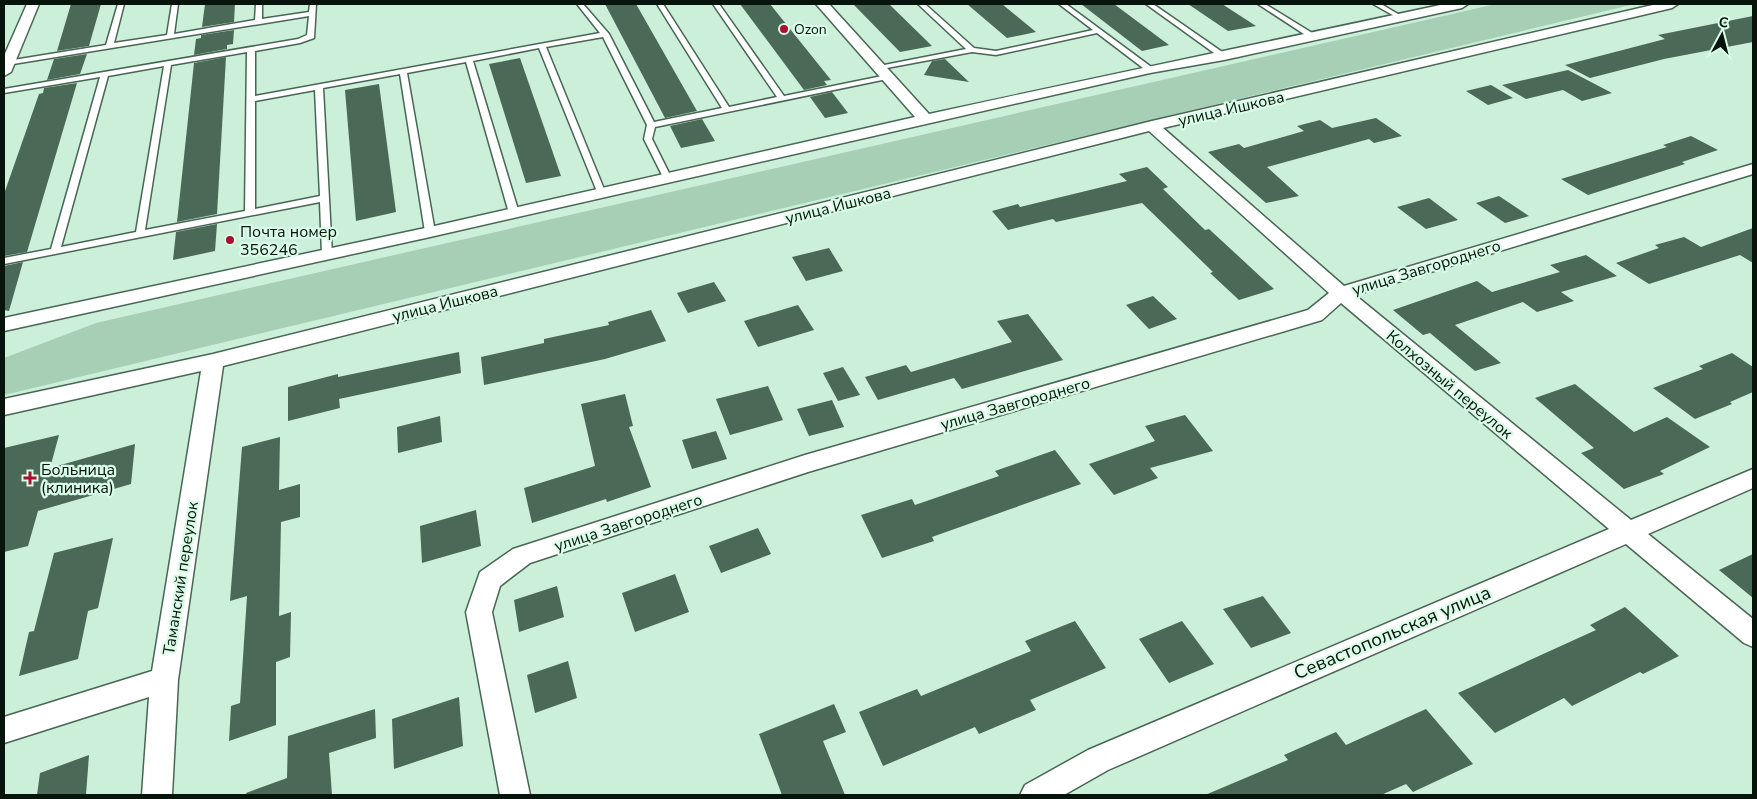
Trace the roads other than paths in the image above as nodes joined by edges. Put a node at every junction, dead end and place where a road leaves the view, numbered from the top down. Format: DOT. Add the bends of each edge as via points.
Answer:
graph roads {
  1 [pos="33,4"];
  2 [pos="121,4"];
  3 [pos="175,4"];
  4 [pos="259,4"];
  5 [pos="313,4"];
  6 [pos="580,4"];
  7 [pos="660,4"];
  8 [pos="716,4"];
  9 [pos="822,4"];
  10 [pos="921,4"];
  11 [pos="1062,4"];
  12 [pos="1149,4"];
  13 [pos="1260,4"];
  14 [pos="1376,4"];
  15 [pos="1462,4"];
  16 [pos="1672,4"];
  17 [pos="313,13"];
  18 [pos="1400,17"];
  19 [pos="258,22"];
  20 [pos="1098,31"];
  21 [pos="606,34"];
  22 [pos="170,36"];
  23 [pos="1313,36"];
  24 [pos="542,46"];
  25 [pos="109,47"];
  26 [pos="251,49"];
  27 [pos="972,50"];
  28 [pos="1224,56"];
  29 [pos="469,60"];
  30 [pos="168,63"];
  31 [pos="5,68"];
  32 [pos="1150,69"];
  33 [pos="403,72"];
  34 [pos="883,73"];
  35 [pos="105,74"];
  36 [pos="320,87"];
  37 [pos="4,91"];
  38 [pos="252,99"];
  39 [pos="782,99"];
  40 [pos="727,110"];
  41 [pos="926,120"];
  42 [pos="651,125"];
  43 [pos="1152,126"];
  44 [pos="1753,169"];
  45 [pos="668,179"];
  46 [pos="602,194"];
  47 [pos="324,198"];
  48 [pos="250,212"];
  49 [pos="514,213"];
  50 [pos="430,232"];
  51 [pos="140,234"];
  52 [pos="55,251"];
  53 [pos="327,255"];
  54 [pos="4,261"];
  55 [pos="1341,293"];
  56 [pos="4,325"];
  57 [pos="212,361"];
  58 [pos="4,407"];
  59 [pos="1753,478"];
  60 [pos="1626,531"];
  61 [pos="1753,636"];
  62 [pos="164,680"];
  63 [pos="4,730"];
  64 [pos="157,795"];
  65 [pos="516,795"];
  66 [pos="1035,795"];
  1 -- 31 [label="street"];
  2 -- 25 [label="lane"];
  3 -- 22 [label="lane"];
  4 -- 19 [label="lane"];
  5 -- 17 [label="lane"];
  6 -- 21 [label="lane"];
  7 -- 40 [label="lane"];
  8 -- 39 [label="lane"];
  9 -- 34 [label="street"];
  10 -- 27 [label="lane"];
  11 -- 20 [label="lane"];
  12 -- 28 [label="lane"];
  13 -- 23 [label="lane"];
  14 -- 18 [label="lane"];
  15 -- 18 [label="street"];
  16 -- 43 [label="street, улица Ишкова"];
  17 -- 19 [label="lane"];
  17 -- 26 [label="lane" via="311,36 300,41"];
  18 -- 23 [label="street"];
  19 -- 22 [label="lane"];
  20 -- 27 [label="lane" via="996,53"];
  20 -- 32 [label="lane"];
  21 -- 24 [label="lane"];
  21 -- 42 [label="lane"];
  22 -- 25 [label="lane"];
  23 -- 28 [label="street"];
  24 -- 29 [label="lane"];
  24 -- 46 [label="lane"];
  25 -- 31 [label="lane"];
  26 -- 30 [label="lane"];
  26 -- 38 [label="lane"];
  27 -- 34 [label="lane"];
  28 -- 32 [label="street"];
  29 -- 33 [label="lane"];
  29 -- 49 [label="lane"];
  30 -- 35 [label="lane"];
  30 -- 51 [label="lane"];
  32 -- 41 [label="street"];
  33 -- 36 [label="lane"];
  33 -- 50 [label="lane"];
  34 -- 39 [label="lane"];
  34 -- 41 [label="street"];
  35 -- 37 [label="lane"];
  35 -- 52 [label="lane"];
  36 -- 38 [label="lane"];
  36 -- 47 [label="lane"];
  38 -- 48 [label="lane"];
  39 -- 40 [label="lane"];
  40 -- 42 [label="lane"];
  41 -- 45 [label="street"];
  42 -- 45 [label="lane" via="648,139"];
  43 -- 55 [label="street, Колхозный переулок"];
  43 -- 57 [label="street, улица Ишкова"];
  44 -- 55 [label="street, улица Завгороднего"];
  45 -- 46 [label="street"];
  46 -- 49 [label="street"];
  47 -- 48 [label="lane"];
  47 -- 53 [label="lane"];
  48 -- 51 [label="lane"];
  49 -- 50 [label="street"];
  50 -- 53 [label="street"];
  51 -- 52 [label="lane"];
  52 -- 54 [label="lane"];
  53 -- 56 [label="street"];
  55 -- 60 [label="street, Колхозный переулок"];
  55 -- 65 [label="street, улица Завгороднего" via="1315,315 805,464 522,556 489,580 479,612"];
  57 -- 58 [label="street, улица Ишкова"];
  57 -- 62 [label="street, Таманский переулок"];
  59 -- 60 [label="street, Севастопольская улица"];
  60 -- 61 [label="street, Колхозный переулок"];
  60 -- 66 [label="street, Севастопольская улица" via="1098,760"];
  62 -- 63 [label="street"];
  62 -- 64 [label="street, Таманский переулок"];
}
